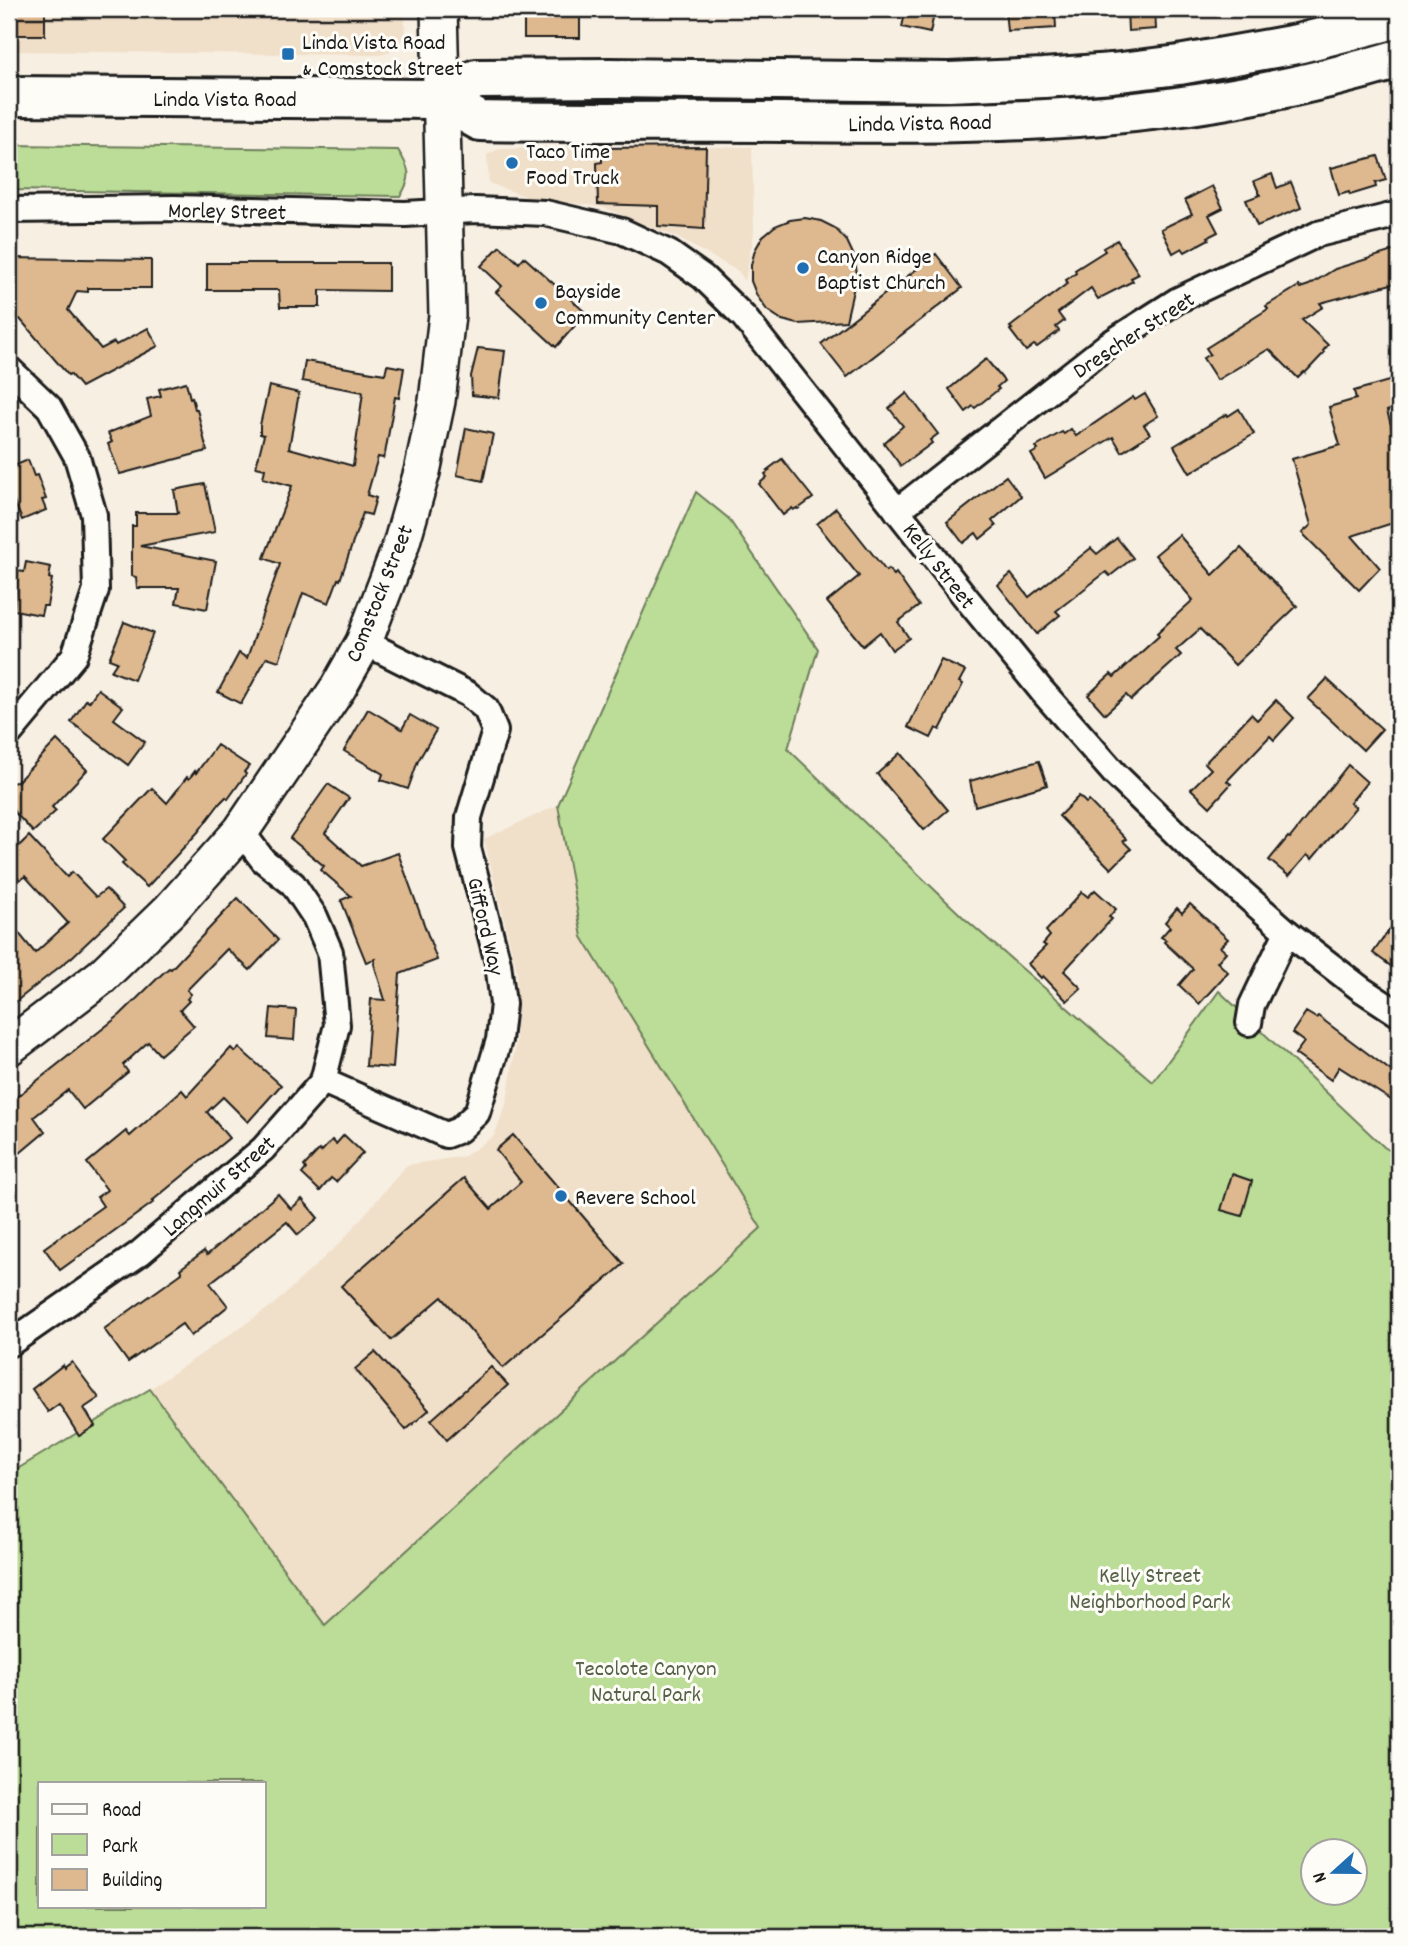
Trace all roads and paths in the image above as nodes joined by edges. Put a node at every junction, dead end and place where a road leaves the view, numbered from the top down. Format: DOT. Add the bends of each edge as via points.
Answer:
graph roads {
  1 [pos="439,9"];
  2 [pos="1389,16"];
  3 [pos="1398,63"];
  4 [pos="9,96"];
  5 [pos="441,99"];
  6 [pos="9,210"];
  7 [pos="445,212"];
  8 [pos="1399,214"];
  9 [pos="9,369"];
  10 [pos="897,511"];
  11 [pos="363,642"];
  12 [pos="9,734"];
  13 [pos="241,831"];
  14 [pos="1287,932"];
  15 [pos="1399,1014"];
  16 [pos="1249,1023"];
  17 [pos="9,1047"];
  18 [pos="323,1081"];
  19 [pos="9,1344"];
  1 -- 5 [label="street, Comstock Street"];
  2 -- 3 [label="street"];
  2 -- 5 [label="main road, Linda Vista Road" via="1308,42 1112,73 898,82 476,79"];
  3 -- 5 [label="main road, Linda Vista Road" via="1202,102 994,122 480,121"];
  4 -- 5 [label="main road, Linda Vista Road"];
  5 -- 7 [label="street, Comstock Street"];
  6 -- 7 [label="street, Morley Street"];
  7 -- 10 [label="street, Kelly Street" via="545,213 622,231 670,253 744,317"];
  7 -- 11 [label="street, Comstock Street" via="447,315 437,401 401,545"];
  8 -- 10 [label="street, Drescher Street" via="1318,234 1178,300 1109,344"];
  9 -- 12 [label="street" via="48,407 77,457 94,515 96,590 74,656"];
  10 -- 14 [label="street, Kelly Street" via="1109,768"];
  11 -- 13 [label="street, Comstock Street" via="338,688"];
  11 -- 18 [label="street, Gifford Way" via="468,694 486,709 495,732 469,817 468,848 498,963 503,1004 499,1040 477,1114 459,1130 446,1135"];
  13 -- 17 [label="street, Comstock Street" via="101,977"];
  13 -- 18 [label="street, Langmuir Street" via="262,860 293,884 316,917 330,952 337,1024"];
  14 -- 15 [label="street, Kelly Street"];
  14 -- 16 [label="street" via="1256,995"];
  18 -- 19 [label="street, Langmuir Street" via="263,1149 140,1253"];
}
